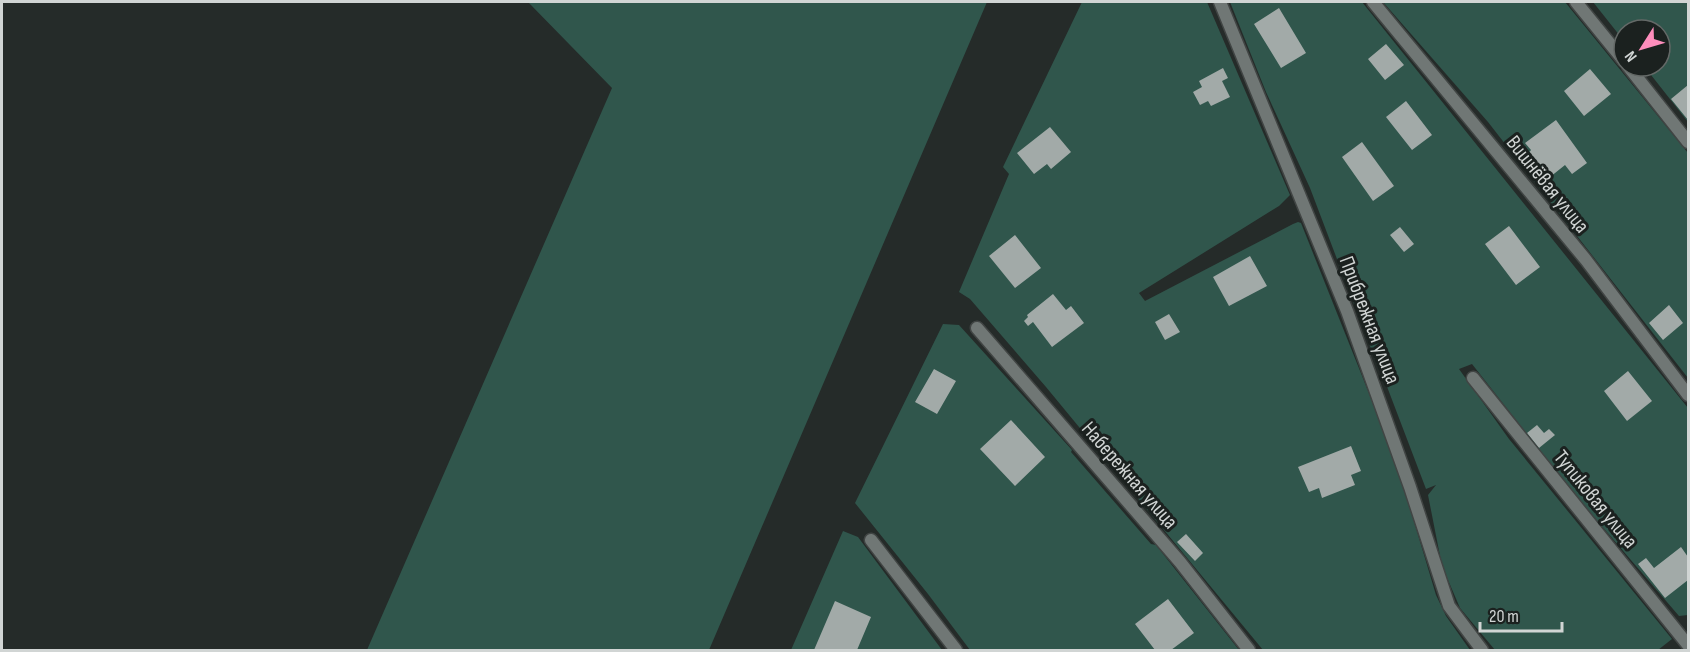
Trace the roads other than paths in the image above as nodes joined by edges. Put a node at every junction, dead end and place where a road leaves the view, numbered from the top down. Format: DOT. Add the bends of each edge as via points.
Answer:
graph roads {
  1 [pos="1220,2"];
  2 [pos="1373,2"];
  3 [pos="1576,2"];
  4 [pos="1612,46"];
  5 [pos="1638,78"];
  6 [pos="1689,142"];
  7 [pos="977,328"];
  8 [pos="1473,378"];
  9 [pos="1689,395"];
  10 [pos="871,540"];
  11 [pos="1689,645"];
  12 [pos="956,651"];
  13 [pos="1249,651"];
  14 [pos="1482,651"];
  1 -- 14 [label="lane, Прибрежная улица" via="1347,310 1449,606"];
  2 -- 9 [label="lane, Вишнёвая улица" via="1586,260"];
  3 -- 4 [label="lane"];
  5 -- 6 [label="lane"];
  7 -- 13 [label="lane, Набережная улица" via="1180,562"];
  8 -- 11 [label="lane, Тупиковая улица"];
  10 -- 12 [label="lane"];
}
